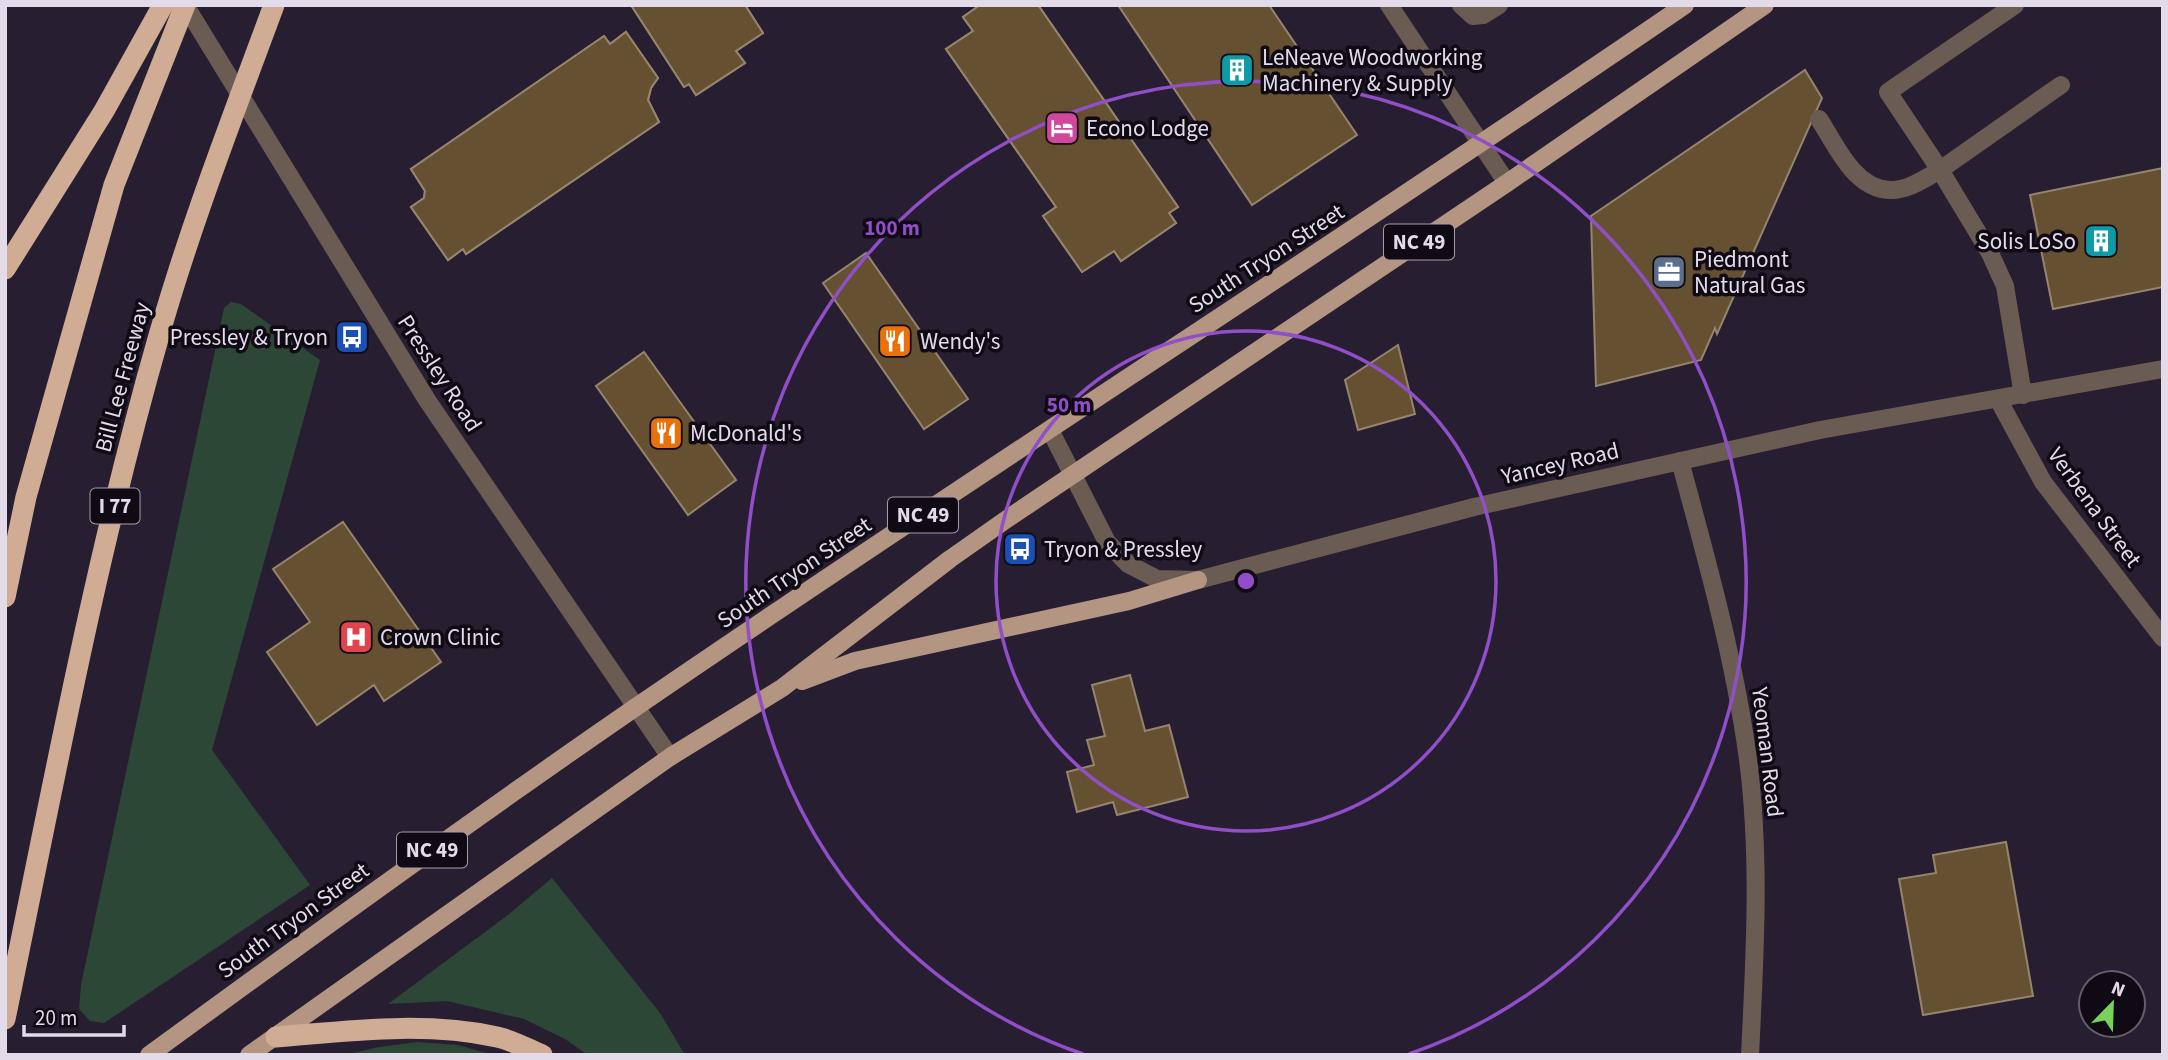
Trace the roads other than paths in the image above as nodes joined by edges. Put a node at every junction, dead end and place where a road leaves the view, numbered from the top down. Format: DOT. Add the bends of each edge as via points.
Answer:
graph roads {
  1 [pos="163,5"];
  2 [pos="185,5"];
  3 [pos="274,5"];
  4 [pos="1389,5"];
  5 [pos="1499,5"];
  6 [pos="1685,5"];
  7 [pos="1765,5"];
  8 [pos="2015,5"];
  9 [pos="1467,10"];
  10 [pos="2061,85"];
  11 [pos="1819,119"];
  12 [pos="1482,145"];
  13 [pos="1940,170"];
  14 [pos="1507,183"];
  15 [pos="5,269"];
  16 [pos="2163,369"];
  17 [pos="2023,395"];
  18 [pos="1998,399"];
  19 [pos="1050,430"];
  20 [pos="1680,461"];
  21 [pos="1072,475"];
  22 [pos="1198,580"];
  23 [pos="5,597"];
  24 [pos="2163,638"];
  25 [pos="782,688"];
  26 [pos="636,707"];
  27 [pos="670,757"];
  28 [pos="5,1019"];
  29 [pos="276,1037"];
  30 [pos="149,1055"];
  31 [pos="248,1055"];
  32 [pos="542,1055"];
  33 [pos="1750,1055"];
  1 -- 15 [label="highway" via="104,111"];
  2 -- 23 [label="highway" via="114,185 26,497"];
  2 -- 26 [label="street, Pressley Road" via="427,400"];
  3 -- 28 [label="highway, Bill Lee Freeway / I 77" via="199,206 157,340 86,618"];
  4 -- 12 [label="street"];
  5 -- 9 [label="street" via="1483,15"];
  6 -- 12 [label="main road, South Tryon Street / NC 49"];
  7 -- 14 [label="main road, NC 49"];
  8 -- 13 [label="street" via="1888,92"];
  10 -- 13 [label="street"];
  11 -- 13 [label="street" via="1866,183 1890,191"];
  12 -- 14 [label="street"];
  12 -- 19 [label="main road, South Tryon Street / NC 49"];
  13 -- 17 [label="street" via="2005,286"];
  14 -- 21 [label="main road, NC 49"];
  16 -- 17 [label="street, Yancey Road"];
  17 -- 18 [label="street, Yancey Road"];
  18 -- 20 [label="street, Yancey Road" via="1820,430"];
  18 -- 24 [label="street, Verbena Street" via="2043,482"];
  19 -- 21 [label="street, Yancey Road"];
  19 -- 26 [label="main road, South Tryon Street / NC 49"];
  20 -- 22 [label="street, Yancey Road" via="1474,507"];
  20 -- 33 [label="street, Yeoman Road" via="1724,634 1747,754 1756,858"];
  21 -- 22 [label="street, Yancey Road" via="1107,542 1128,564 1157,579"];
  21 -- 25 [label="main road, NC 49" via="950,559"];
  22 -- 25 [label="main road" via="1129,601 855,661"];
  25 -- 27 [label="main road, NC 49"];
  26 -- 27 [label="street, Pressley Road"];
  26 -- 30 [label="main road, South Tryon Street / NC 49"];
  27 -- 29 [label="main road, NC 49"];
  29 -- 31 [label="main road, NC 49"];
  29 -- 32 [label="highway" via="447,1028 500,1037"];
}
